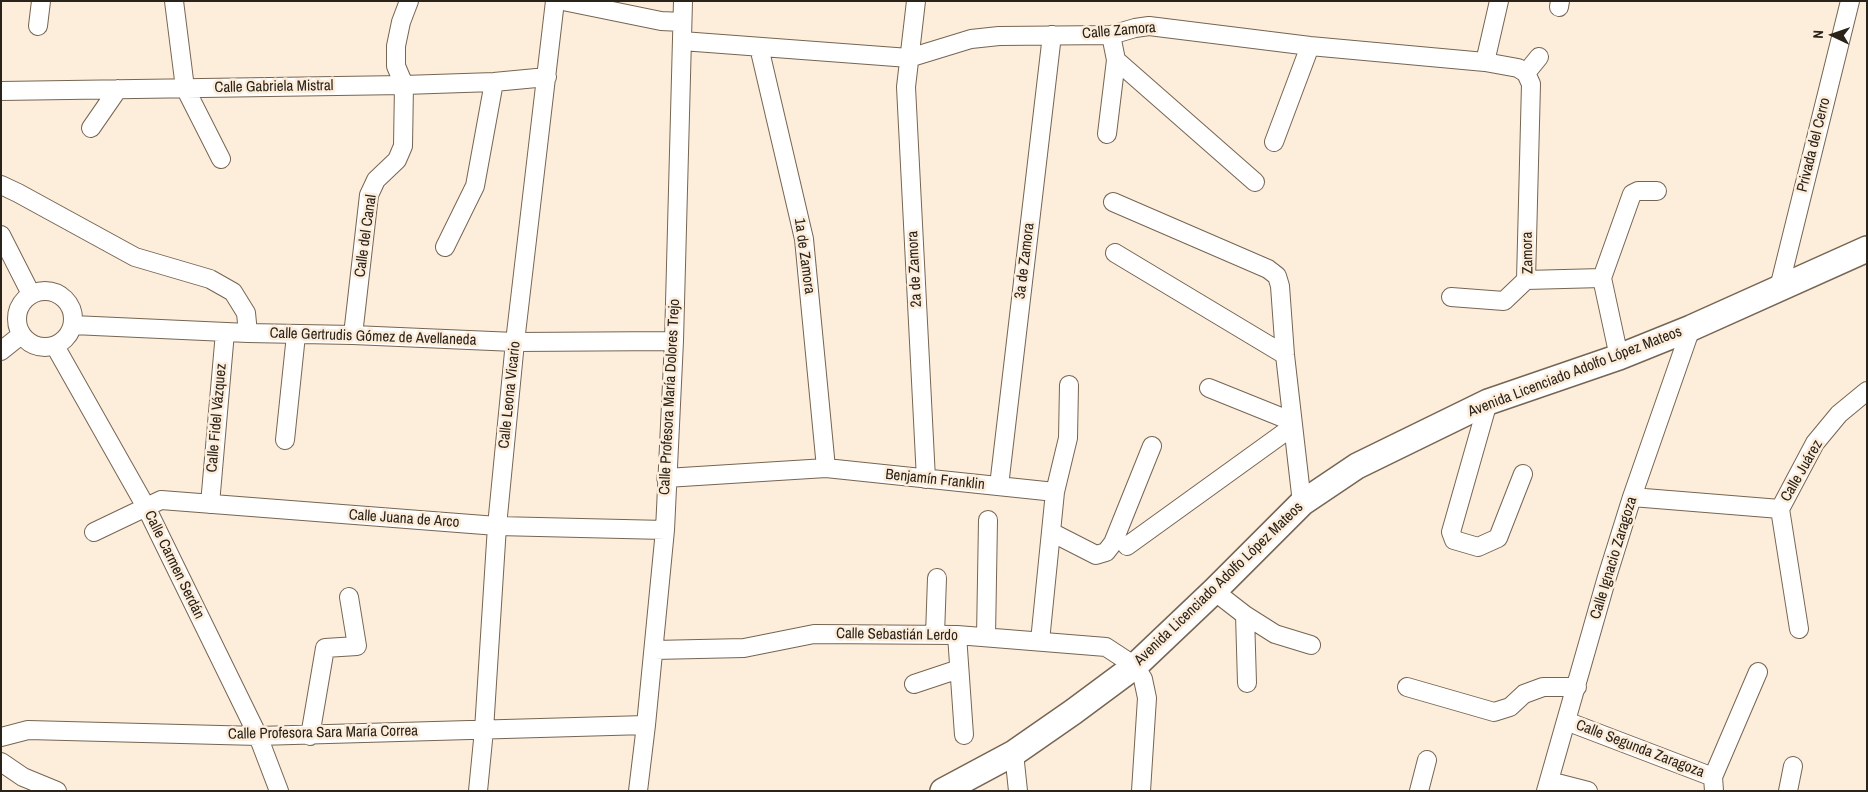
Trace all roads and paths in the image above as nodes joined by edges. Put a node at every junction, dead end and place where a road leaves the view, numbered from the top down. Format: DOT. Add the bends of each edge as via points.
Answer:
graph roads {
  1 [pos="41,1"];
  2 [pos="174,1"];
  3 [pos="409,1"];
  4 [pos="555,1"];
  5 [pos="564,1"];
  6 [pos="683,1"];
  7 [pos="916,1"];
  8 [pos="1499,1"];
  9 [pos="1850,1"];
  10 [pos="682,22"];
  11 [pos="38,26"];
  12 [pos="1052,35"];
  13 [pos="1111,35"];
  14 [pos="682,41"];
  15 [pos="1310,46"];
  16 [pos="759,47"];
  17 [pos="1539,57"];
  18 [pos="909,58"];
  19 [pos="1116,60"];
  20 [pos="1485,62"];
  21 [pos="1526,73"];
  22 [pos="547,77"];
  23 [pos="494,82"];
  24 [pos="404,85"];
  25 [pos="185,88"];
  26 [pos="118,89"];
  27 [pos="1,91"];
  28 [pos="91,128"];
  29 [pos="1106,134"];
  30 [pos="1274,142"];
  31 [pos="221,159"];
  32 [pos="1255,182"];
  33 [pos="1,185"];
  34 [pos="1657,191"];
  35 [pos="1113,202"];
  36 [pos="1,235"];
  37 [pos="445,247"];
  38 [pos="1867,249"];
  39 [pos="1115,252"];
  40 [pos="1602,278"];
  41 [pos="1526,280"];
  42 [pos="1779,288"];
  43 [pos="31,294"];
  44 [pos="1451,297"];
  45 [pos="73,325"];
  46 [pos="1691,328"];
  47 [pos="225,332"];
  48 [pos="248,333"];
  49 [pos="22,335"];
  50 [pos="296,335"];
  51 [pos="353,335"];
  52 [pos="674,341"];
  53 [pos="515,342"];
  54 [pos="55,346"];
  55 [pos="1,351"];
  56 [pos="1285,356"];
  57 [pos="1619,357"];
  58 [pos="1069,385"];
  59 [pos="1208,388"];
  60 [pos="1867,391"];
  61 [pos="1488,402"];
  62 [pos="1292,424"];
  63 [pos="285,440"];
  64 [pos="1152,446"];
  65 [pos="826,468"];
  66 [pos="1523,474"];
  67 [pos="666,478"];
  68 [pos="926,480"];
  69 [pos="999,486"];
  70 [pos="1055,492"];
  71 [pos="1632,497"];
  72 [pos="1302,503"];
  73 [pos="210,504"];
  74 [pos="146,507"];
  75 [pos="1780,509"];
  76 [pos="988,520"];
  77 [pos="497,526"];
  78 [pos="665,530"];
  79 [pos="94,532"];
  80 [pos="1051,532"];
  81 [pos="1127,546"];
  82 [pos="937,578"];
  83 [pos="1214,591"];
  84 [pos="349,597"];
  85 [pos="1245,615"];
  86 [pos="1799,629"];
  87 [pos="935,635"];
  88 [pos="957,635"];
  89 [pos="986,637"];
  90 [pos="1040,641"];
  91 [pos="1311,646"];
  92 [pos="654,650"];
  93 [pos="1135,666"];
  94 [pos="960,669"];
  95 [pos="1758,672"];
  96 [pos="1247,683"];
  97 [pos="914,684"];
  98 [pos="1407,687"];
  99 [pos="1577,687"];
  100 [pos="1566,721"];
  101 [pos="646,725"];
  102 [pos="484,730"];
  103 [pos="964,735"];
  104 [pos="258,736"];
  105 [pos="310,736"];
  106 [pos="1,737"];
  107 [pos="1014,753"];
  108 [pos="1427,760"];
  109 [pos="1,762"];
  110 [pos="1794,766"];
  111 [pos="1713,784"];
  112 [pos="1547,786"];
  113 [pos="57,791"];
  114 [pos="279,791"];
  115 [pos="478,791"];
  116 [pos="638,791"];
  117 [pos="943,791"];
  118 [pos="1018,791"];
  119 [pos="1141,791"];
  120 [pos="1419,791"];
  121 [pos="1588,791"];
  122 [pos="1788,791"];
  1 -- 11 [label="street"];
  2 -- 25 [label="street"];
  3 -- 24 [label="street, Calle del Canal" via="396,46 396,66"];
  4 -- 22 [label="street, Calle Leona Vicario"];
  5 -- 10 [label="street" via="661,21"];
  6 -- 10 [label="street, Calle Profesora María Dolores Trejo"];
  7 -- 18 [label="street, 2a de Zamora"];
  8 -- 20 [label="street"];
  9 -- 42 [label="street, Privada del Cerro"];
  10 -- 14 [label="street, Calle Profesora María Dolores Trejo"];
  12 -- 13 [label="street, Calle Zamora"];
  12 -- 18 [label="street, Calle Zamora" via="972,39"];
  12 -- 69 [label="street, 3a de Zamora"];
  13 -- 15 [label="street, Calle Zamora" via="1149,26"];
  13 -- 19 [label="street"];
  14 -- 16 [label="street, Calle Zamora"];
  14 -- 52 [label="street, Calle Profesora María Dolores Trejo"];
  15 -- 20 [label="street, Calle Zamora"];
  15 -- 30 [label="street"];
  16 -- 18 [label="street, Calle Zamora"];
  16 -- 65 [label="street, 1a de Zamora" via="804,239"];
  17 -- 21 [label="street"];
  18 -- 68 [label="street, 2a de Zamora" via="906,87"];
  19 -- 29 [label="street"];
  19 -- 32 [label="street"];
  20 -- 21 [label="street, Calle Zamora" via="1518,68"];
  21 -- 41 [label="street, Zamora" via="1531,84"];
  22 -- 23 [label="street, Calle Gabriela Mistral"];
  22 -- 53 [label="street, Calle Leona Vicario"];
  23 -- 24 [label="street, Calle Gabriela Mistral"];
  23 -- 37 [label="street" via="475,186"];
  24 -- 25 [label="street, Calle Gabriela Mistral"];
  24 -- 51 [label="street, Calle del Canal" via="403,146 397,160 376,180 369,195"];
  25 -- 26 [label="street, Calle Gabriela Mistral"];
  25 -- 31 [label="street"];
  26 -- 27 [label="street, Calle Gabriela Mistral"];
  26 -- 28 [label="street"];
  33 -- 48 [label="street" via="135,257 210,279 233,292 246,313"];
  34 -- 40 [label="street" via="1632,194"];
  35 -- 56 [label="street" via="1268,269 1276,276 1280,286"];
  36 -- 43 [label="street"];
  38 -- 42 [label="street, Avenida Licenciado Adolfo López Mateos"];
  39 -- 56 [label="street"];
  40 -- 41 [label="street, Zamora"];
  40 -- 57 [label="street"];
  41 -- 44 [label="street" via="1504,301"];
  42 -- 46 [label="street, Avenida Licenciado Adolfo López Mateos"];
  43 -- 45 [label="street" via="48,290 65,298 71,306"];
  43 -- 49 [label="street" via="19,308 17,317"];
  45 -- 47 [label="street, Calle Gertrudis Gómez de Avellaneda"];
  45 -- 54 [label="street" via="70,334"];
  46 -- 57 [label="street, Avenida Licenciado Adolfo López Mateos"];
  46 -- 71 [label="street, Calle Ignacio Zaragoza"];
  47 -- 48 [label="street, Calle Gertrudis Gómez de Avellaneda"];
  47 -- 73 [label="street, Calle Fidel Vázquez"];
  48 -- 50 [label="street, Calle Gertrudis Gómez de Avellaneda"];
  49 -- 54 [label="street" via="37,346"];
  49 -- 55 [label="street"];
  50 -- 51 [label="street, Calle Gertrudis Gómez de Avellaneda"];
  50 -- 63 [label="street"];
  51 -- 53 [label="street, Calle Gertrudis Gómez de Avellaneda"];
  52 -- 53 [label="street, Calle Gertrudis Gómez de Avellaneda"];
  52 -- 67 [label="street, Calle Profesora María Dolores Trejo"];
  53 -- 77 [label="street, Calle Leona Vicario"];
  54 -- 74 [label="street, Calle Carmen Serdán"];
  56 -- 62 [label="street"];
  57 -- 61 [label="street, Avenida Licenciado Adolfo López Mateos"];
  58 -- 70 [label="street" via="1068,438"];
  59 -- 62 [label="street"];
  60 -- 75 [label="street, Calle Juárez" via="1839,414 1815,443"];
  61 -- 66 [label="street" via="1451,532 1454,540 1478,547 1498,538"];
  61 -- 72 [label="street, Avenida Licenciado Adolfo López Mateos" via="1357,466"];
  62 -- 72 [label="street"];
  62 -- 81 [label="street"];
  64 -- 80 [label="street" via="1113,543 1106,552 1096,555"];
  65 -- 67 [label="street, Benjamín Franklin"];
  65 -- 68 [label="street, Benjamín Franklin"];
  67 -- 78 [label="street, Calle Profesora María Dolores Trejo"];
  68 -- 69 [label="street, Benjamín Franklin"];
  69 -- 70 [label="street, Benjamín Franklin"];
  70 -- 80 [label="street"];
  71 -- 75 [label="street"];
  71 -- 99 [label="street, Calle Ignacio Zaragoza"];
  72 -- 83 [label="street, Avenida Licenciado Adolfo López Mateos"];
  73 -- 74 [label="street, Calle Juana de Arco" via="161,500"];
  73 -- 77 [label="street, Calle Juana de Arco"];
  74 -- 79 [label="street, Calle Juana de Arco"];
  74 -- 104 [label="street, Calle Carmen Serdán"];
  75 -- 86 [label="street"];
  76 -- 89 [label="street"];
  77 -- 78 [label="street, Calle Juana de Arco"];
  77 -- 102 [label="street, Calle Leona Vicario"];
  78 -- 92 [label="street, Calle Profesora María Dolores Trejo"];
  80 -- 90 [label="street"];
  82 -- 87 [label="street"];
  83 -- 85 [label="street"];
  83 -- 93 [label="street, Avenida Licenciado Adolfo López Mateos"];
  84 -- 105 [label="street" via="357,646 325,648"];
  85 -- 91 [label="street" via="1275,634"];
  85 -- 96 [label="street"];
  87 -- 88 [label="street, Calle Sebastián Lerdo"];
  87 -- 92 [label="street, Calle Sebastián Lerdo" via="814,634 744,648"];
  88 -- 89 [label="street, Calle Sebastián Lerdo"];
  88 -- 94 [label="street"];
  89 -- 90 [label="street, Calle Sebastián Lerdo"];
  90 -- 93 [label="street, Calle Sebastián Lerdo" via="1106,647"];
  92 -- 101 [label="street, Calle Profesora María Dolores Trejo"];
  93 -- 107 [label="street, Avenida Licenciado Adolfo López Mateos"];
  93 -- 119 [label="street" via="1143,679 1147,698"];
  94 -- 97 [label="street"];
  94 -- 103 [label="street"];
  95 -- 111 [label="street"];
  98 -- 99 [label="street" via="1494,712 1510,707 1524,694 1543,687"];
  99 -- 100 [label="street, Calle Ignacio Zaragoza"];
  100 -- 111 [label="street, Calle Segunda Zaragoza"];
  100 -- 112 [label="street, Calle Ignacio Zaragoza"];
  101 -- 102 [label="street, Calle Profesora Sara María Correa"];
  101 -- 116 [label="street, Calle Profesora María Dolores Trejo"];
  102 -- 105 [label="street, Calle Profesora Sara María Correa"];
  102 -- 115 [label="street, Calle Leona Vicario"];
  104 -- 105 [label="street, Calle Profesora Sara María Correa"];
  104 -- 106 [label="street, Calle Profesora Sara María Correa" via="28,730"];
  104 -- 114 [label="street, Calle Carmen Serdán"];
  107 -- 117 [label="street, Avenida Licenciado Adolfo López Mateos"];
  107 -- 118 [label="street"];
  108 -- 120 [label="street"];
  109 -- 113 [label="street" via="23,778"];
  110 -- 122 [label="street"];
  112 -- 121 [label="street"];
}
